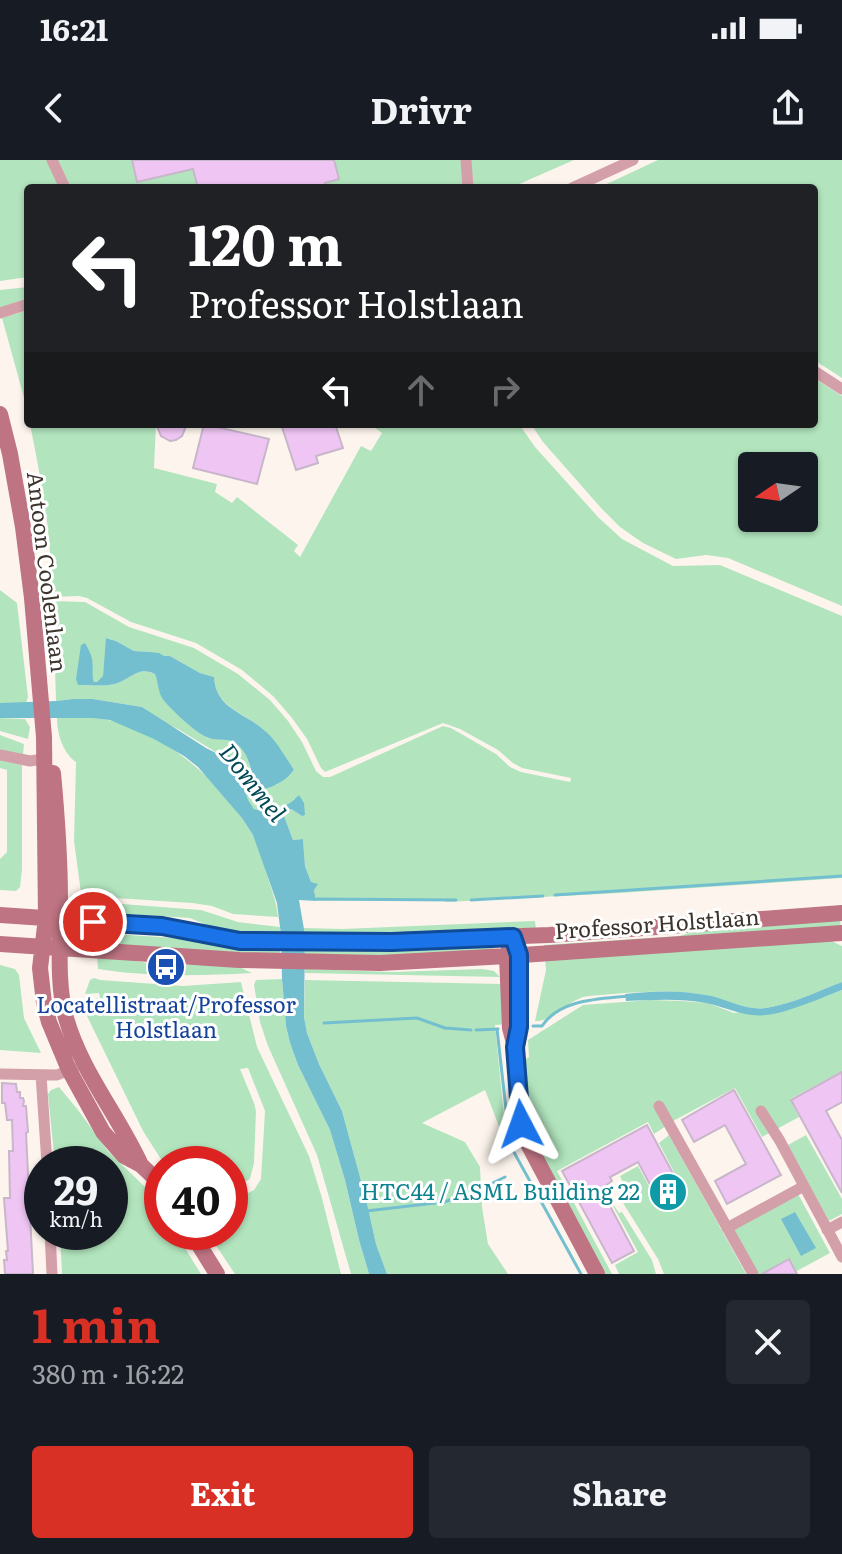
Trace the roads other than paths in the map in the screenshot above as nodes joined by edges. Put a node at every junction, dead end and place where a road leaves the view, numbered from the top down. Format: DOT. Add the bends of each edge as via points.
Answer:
graph roads {
  1 [pos="52,160"];
  2 [pos="466,160"];
  3 [pos="633,160"];
  4 [pos="63,184"];
  5 [pos="468,184"];
  6 [pos="581,184"];
  7 [pos="24,305"];
  8 [pos="0,313"];
  9 [pos="818,374"];
  10 [pos="842,389"];
  11 [pos="0,414"];
  12 [pos="43,730"];
  13 [pos="0,755"];
  14 [pos="43,759"];
  15 [pos="842,913"];
  16 [pos="0,915"];
  17 [pos="53,919"];
  18 [pos="842,933"];
  19 [pos="513,937"];
  20 [pos="0,944"];
  21 [pos="52,947"];
  22 [pos="513,956"];
  23 [pos="76,1066"];
  24 [pos="0,1074"];
  25 [pos="41,1075"];
  26 [pos="659,1106"];
  27 [pos="761,1111"];
  28 [pos="46,1146"];
  29 [pos="144,1168"];
  30 [pos="804,1186"];
  31 [pos="842,1222"];
  32 [pos="727,1228"];
  33 [pos="827,1230"];
  34 [pos="51,1250"];
  35 [pos="202,1250"];
  36 [pos="842,1257"];
  37 [pos="52,1274"];
  38 [pos="217,1274"];
  39 [pos="597,1274"];
  40 [pos="753,1274"];
  1 -- 4 [label="street"];
  2 -- 5 [label="street"];
  3 -- 6 [label="street"];
  7 -- 8 [label="street"];
  9 -- 10 [label="street"];
  11 -- 12 [label="main road, Antoon Coolenlaan" via="23,527"];
  12 -- 14 [label="main road, Antoon Coolenlaan"];
  12 -- 17 [label="main road, Antoon Coolenlaan" via="53,756 59,865"];
  13 -- 14 [label="street"];
  14 -- 17 [label="main road, Antoon Coolenlaan"];
  15 -- 19 [label="main road, Professor Holstlaan"];
  16 -- 17 [label="main road, Professor Holstlaan"];
  17 -- 19 [label="main road, Professor Holstlaan" via="162,926 240,941"];
  17 -- 21 [label="main road, Antoon Coolenlaan"];
  18 -- 22 [label="main road, Professor Holstlaan"];
  19 -- 22 [label="main road"];
  20 -- 21 [label="main road, Professor Holstlaan"];
  21 -- 22 [label="main road, Professor Holstlaan" via="380,963"];
  21 -- 23 [label="main road, Antoon Coolenlaan" via="40,968 44,1003 49,1022"];
  22 -- 39 [label="main road" via="510,1028 521,1124"];
  23 -- 25 [label="street"];
  23 -- 29 [label="main road, Antoon Coolenlaan" via="103,1132 124,1156"];
  24 -- 25 [label="street"];
  25 -- 28 [label="street"];
  26 -- 32 [label="street"];
  27 -- 30 [label="street"];
  30 -- 32 [label="street"];
  30 -- 33 [label="street"];
  31 -- 33 [label="street"];
  32 -- 40 [label="street"];
  33 -- 36 [label="street"];
  34 -- 37 [label="street"];
  35 -- 38 [label="main road"];
}
